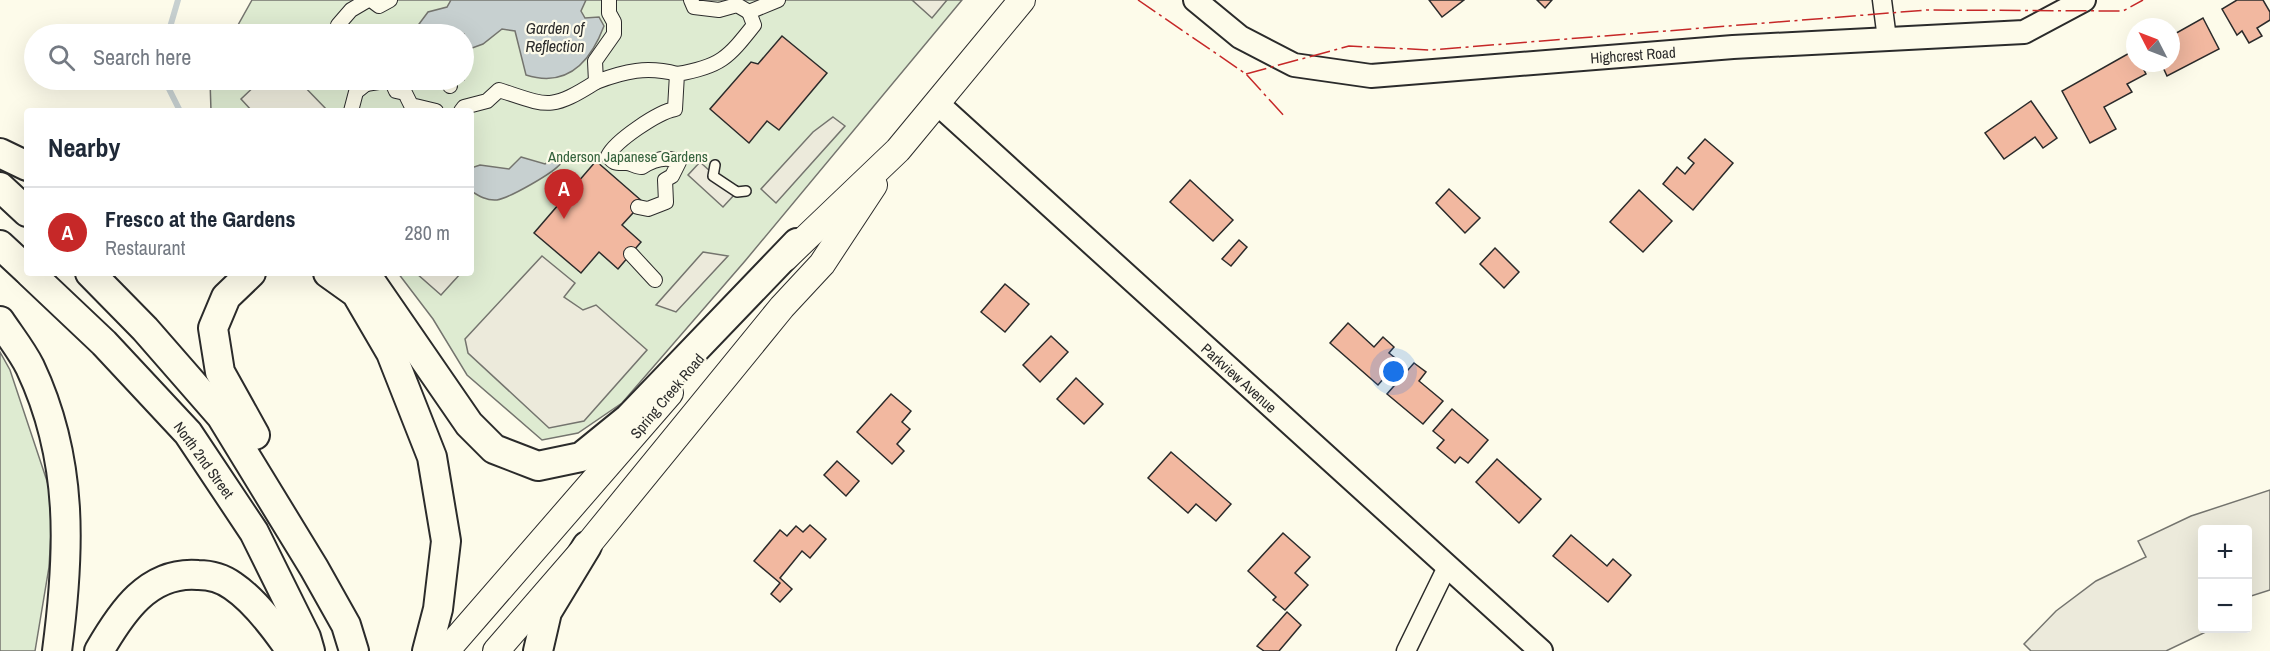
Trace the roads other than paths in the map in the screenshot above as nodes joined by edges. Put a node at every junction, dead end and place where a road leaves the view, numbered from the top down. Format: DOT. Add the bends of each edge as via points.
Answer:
graph roads {
  1 [pos="369,0"];
  2 [pos="390,0"];
  3 [pos="609,0"];
  4 [pos="691,0"];
  5 [pos="778,0"];
  6 [pos="1022,0"];
  7 [pos="1195,0"];
  8 [pos="1882,0"];
  9 [pos="2084,0"];
  10 [pos="741,6"];
  11 [pos="340,24"];
  12 [pos="1887,39"];
  13 [pos="677,74"];
  14 [pos="596,82"];
  15 [pos="358,90"];
  16 [pos="396,90"];
  17 [pos="938,104"];
  18 [pos="351,108"];
  19 [pos="424,108"];
  20 [pos="463,108"];
  21 [pos="898,150"];
  22 [pos="0,153"];
  23 [pos="24,165"];
  24 [pos="715,165"];
  25 [pos="0,187"];
  26 [pos="746,191"];
  27 [pos="638,207"];
  28 [pos="24,209"];
  29 [pos="797,243"];
  30 [pos="0,245"];
  31 [pos="631,254"];
  32 [pos="24,268"];
  33 [pos="32,276"];
  34 [pos="93,276"];
  35 [pos="248,276"];
  36 [pos="332,276"];
  37 [pos="367,276"];
  38 [pos="654,280"];
  39 [pos="0,321"];
  40 [pos="587,546"];
  41 [pos="1447,567"];
  42 [pos="350,638"];
  43 [pos="57,651"];
  44 [pos="99,651"];
  45 [pos="291,651"];
  46 [pos="310,651"];
  47 [pos="427,651"];
  48 [pos="446,651"];
  49 [pos="496,651"];
  50 [pos="538,651"];
  51 [pos="1406,651"];
  52 [pos="1541,651"];
  1 -- 2 [label="street" via="379,6"];
  1 -- 11 [label="street" via="351,10"];
  3 -- 14 [label="street" via="614,34 595,61"];
  4 -- 10 [label="street" via="694,7 720,10"];
  5 -- 10 [label="street"];
  6 -- 17 [label="main road, Spring Creek Road"];
  7 -- 12 [label="street, Highcrest Road" via="1240,37 1294,65 1371,76"];
  8 -- 12 [label="street"];
  9 -- 12 [label="street, Highcrest Road" via="2024,32"];
  10 -- 13 [label="street" via="754,25 730,55 704,69"];
  13 -- 14 [label="street" via="644,68"];
  13 -- 27 [label="street" via="675,109 664,111 613,145 608,156 619,165 642,167 672,158 679,162 672,176 665,180 666,202"];
  14 -- 20 [label="street" via="569,100 552,104 528,101 498,90 487,101"];
  15 -- 18 [label="street"];
  16 -- 19 [label="street" via="405,93 411,105"];
  17 -- 21 [label="main road, Spring Creek Road"];
  17 -- 41 [label="street, Parkview Avenue"];
  21 -- 29 [label="main road, Spring Creek Road"];
  21 -- 40 [label="main road, Spring Creek Road" via="822,264"];
  22 -- 23 [label="main road"];
  24 -- 26 [label="lane" via="713,176 737,192"];
  25 -- 28 [label="main road"];
  29 -- 37 [label="main road" via="629,418 581,457 538,466 494,449 469,424"];
  29 -- 48 [label="main road, Spring Creek Road"];
  30 -- 32 [label="main road, North 2nd Street"];
  31 -- 38 [label="street"];
  33 -- 46 [label="main road, North 2nd Street" via="104,343 188,433 254,532"];
  34 -- 42 [label="main road" via="221,416 314,568"];
  35 -- 42 [label="main road" via="226,297 213,328 220,372 333,571"];
  36 -- 47 [label="main road" via="356,293 392,353 432,457 446,540 438,609"];
  39 -- 43 [label="main road" via="30,367 56,439 67,504 65,591"];
  40 -- 49 [label="main road, Spring Creek Road"];
  40 -- 50 [label="main road" via="547,612"];
  41 -- 51 [label="street"];
  41 -- 52 [label="street, Parkview Avenue"];
  44 -- 45 [label="main road" via="116,620 139,595 160,580 187,574 212,576 233,586"];
}
